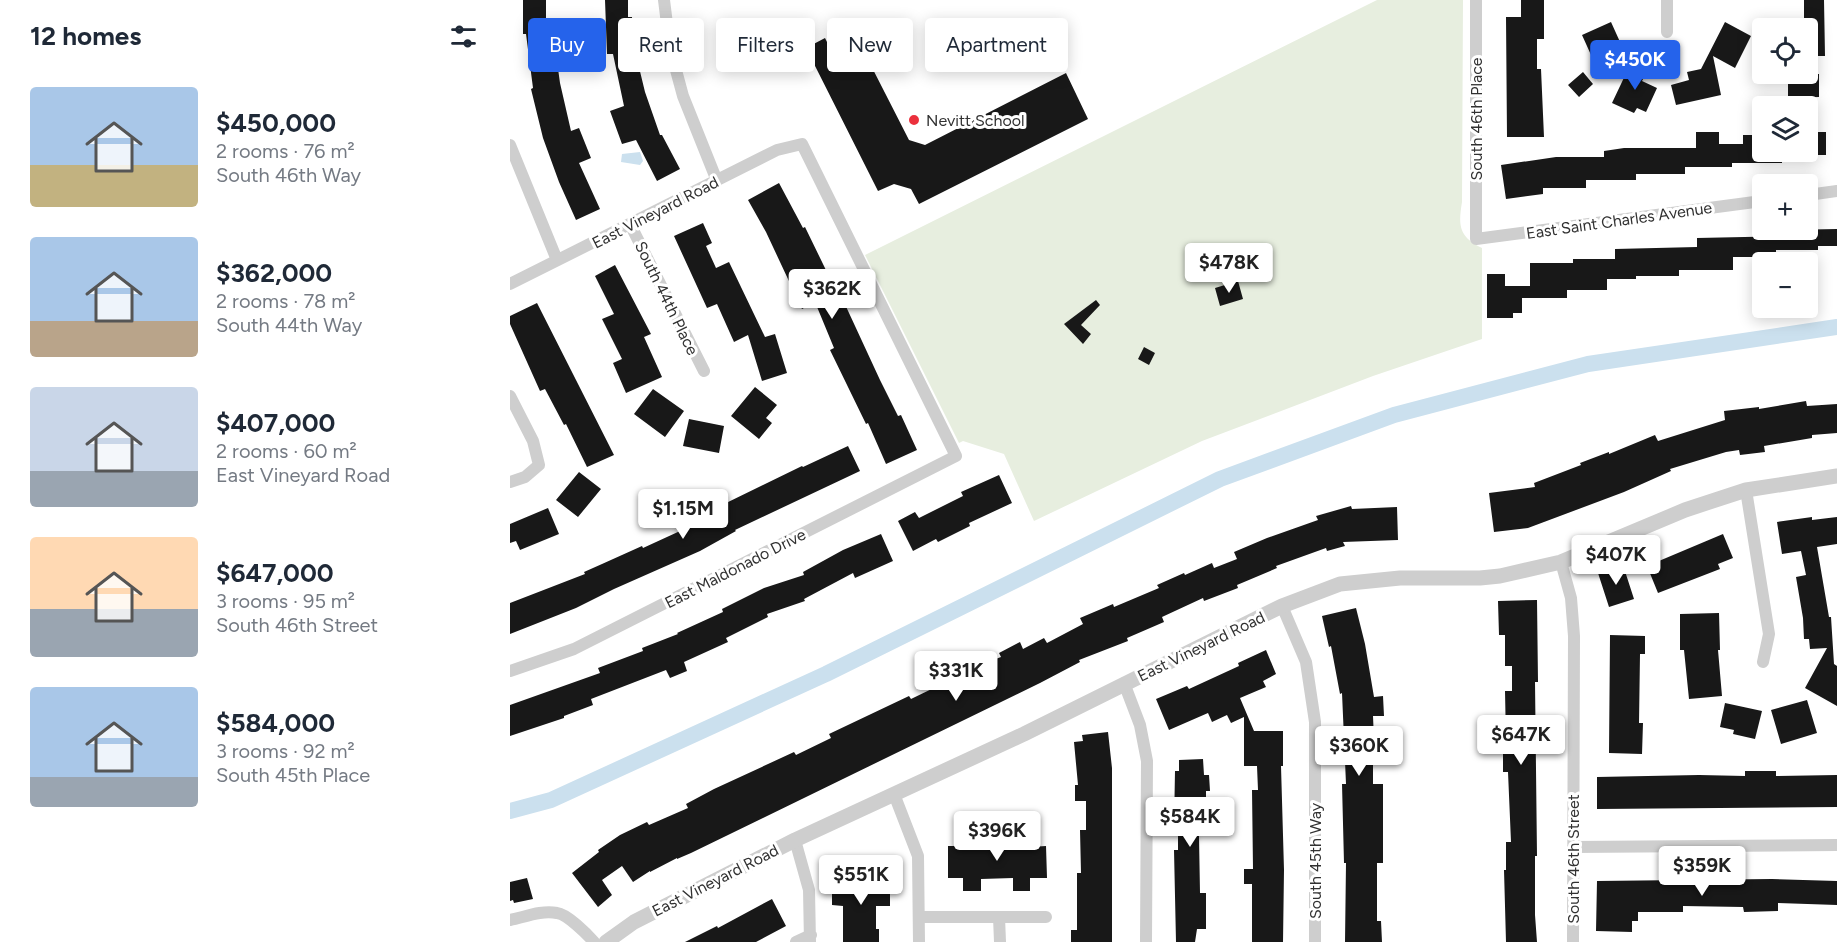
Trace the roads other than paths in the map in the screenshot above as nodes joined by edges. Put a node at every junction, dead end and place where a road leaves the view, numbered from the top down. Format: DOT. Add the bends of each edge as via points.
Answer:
graph roads {
  1 [pos="664,0"];
  2 [pos="1476,0"];
  3 [pos="1667,0"];
  4 [pos="1667,32"];
  5 [pos="510,145"];
  6 [pos="717,181"];
  7 [pos="1837,191"];
  8 [pos="1818,194"];
  9 [pos="1752,202"];
  10 [pos="630,224"];
  11 [pos="1476,239"];
  12 [pos="557,260"];
  13 [pos="510,284"];
  14 [pos="704,371"];
  15 [pos="510,396"];
  16 [pos="956,456"];
  17 [pos="1837,476"];
  18 [pos="510,482"];
  19 [pos="1746,490"];
  20 [pos="1562,562"];
  21 [pos="1282,606"];
  22 [pos="1763,662"];
  23 [pos="510,671"];
  24 [pos="1124,683"];
  25 [pos="894,794"];
  26 [pos="795,840"];
  27 [pos="1837,845"];
  28 [pos="1573,847"];
  29 [pos="919,917"];
  30 [pos="999,917"];
  31 [pos="1046,917"];
  32 [pos="510,920"];
  33 [pos="810,938"];
  34 [pos="594,942"];
  35 [pos="606,942"];
  36 [pos="796,942"];
  37 [pos="919,942"];
  38 [pos="1000,942"];
  39 [pos="1146,942"];
  40 [pos="1315,942"];
  41 [pos="1573,942"];
  1 -- 6 [label="street" via="682,96"];
  2 -- 11 [label="street, South 46th Place"];
  3 -- 4 [label="street"];
  5 -- 12 [label="street"];
  6 -- 10 [label="street, East Vineyard Road"];
  6 -- 16 [label="street, East Vineyard Road" via="777,150 802,144"];
  7 -- 8 [label="street"];
  9 -- 11 [label="street, East Saint Charles Avenue"];
  10 -- 12 [label="street, East Vineyard Road"];
  10 -- 14 [label="street, South 44th Place"];
  12 -- 13 [label="street, East Vineyard Road"];
  15 -- 18 [label="street" via="533,441 539,465 525,477"];
  16 -- 23 [label="street, East Maldonado Drive" via="574,650"];
  17 -- 19 [label="street, East Vineyard Road"];
  19 -- 20 [label="street, East Vineyard Road" via="1684,510"];
  19 -- 22 [label="street" via="1769,634"];
  20 -- 21 [label="street, East Vineyard Road" via="1480,578 1400,578 1340,584"];
  20 -- 28 [label="street, South 46th Street" via="1571,598 1574,636"];
  21 -- 24 [label="street, East Vineyard Road"];
  21 -- 40 [label="street, South 45th Way" via="1306,662 1315,722"];
  24 -- 25 [label="street, East Vineyard Road"];
  24 -- 39 [label="street" via="1140,725 1147,761"];
  25 -- 26 [label="street, East Vineyard Road"];
  25 -- 29 [label="street" via="918,856"];
  26 -- 33 [label="street" via="809,890"];
  26 -- 35 [label="street, East Vineyard Road" via="634,922"];
  27 -- 28 [label="street"];
  28 -- 41 [label="street, South 46th Street"];
  29 -- 30 [label="street"];
  29 -- 37 [label="street"];
  30 -- 31 [label="street"];
  30 -- 38 [label="street"];
  32 -- 34 [label="street" via="559,913"];
  33 -- 36 [label="street"];
}
